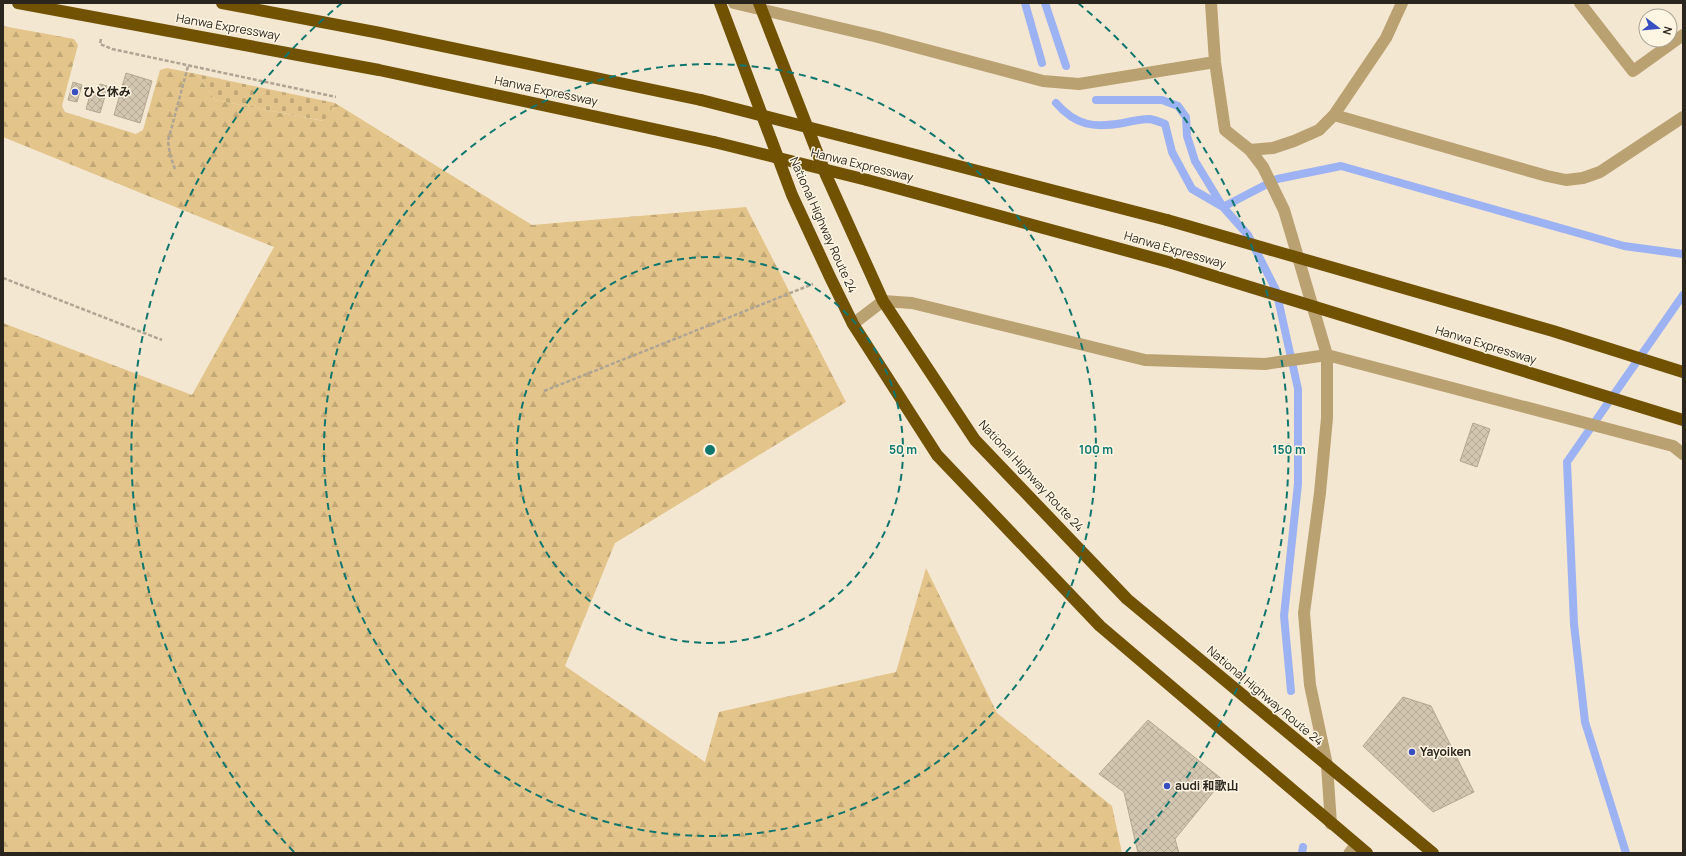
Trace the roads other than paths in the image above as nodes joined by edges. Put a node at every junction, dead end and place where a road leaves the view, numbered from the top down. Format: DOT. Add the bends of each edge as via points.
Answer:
graph roads {
  1 [pos="18,3"];
  2 [pos="222,3"];
  3 [pos="720,3"];
  4 [pos="734,3"];
  5 [pos="1211,3"];
  6 [pos="1402,3"];
  7 [pos="1580,3"];
  8 [pos="760,7"];
  9 [pos="1683,35"];
  10 [pos="1215,62"];
  11 [pos="1334,115"];
  12 [pos="1683,117"];
  13 [pos="1250,150"];
  14 [pos="883,301"];
  15 [pos="853,324"];
  16 [pos="1327,355"];
  17 [pos="1683,372"];
  18 [pos="1683,420"];
  19 [pos="1683,454"];
  20 [pos="1327,765"];
  21 [pos="1331,824"];
  22 [pos="1352,848"];
  23 [pos="1367,853"];
  24 [pos="1432,853"];
  1 -- 18 [label="highway, Hanwa Expressway, bridge" via="379,70 714,142 867,180 1172,263"];
  2 -- 17 [label="highway, Hanwa Expressway, bridge" via="701,100 1167,220 1553,331"];
  3 -- 15 [label="highway, National Highway Route 24" via="792,195"];
  4 -- 8 [label="street"];
  5 -- 10 [label="street"];
  6 -- 11 [label="street" via="1386,38"];
  7 -- 9 [label="street" via="1633,71"];
  8 -- 10 [label="street" via="1043,81 1079,84"];
  8 -- 14 [label="highway, National Highway Route 24" via="826,176"];
  10 -- 13 [label="street" via="1225,130"];
  11 -- 12 [label="street" via="1566,180 1600,172"];
  11 -- 13 [label="street" via="1319,130 1294,141 1273,148"];
  13 -- 16 [label="street" via="1263,167 1284,210"];
  14 -- 15 [label="street"];
  14 -- 16 [label="street" via="912,303 1145,360 1265,364"];
  14 -- 20 [label="highway, National Highway Route 24" via="975,440 1127,599"];
  15 -- 21 [label="highway, National Highway Route 24" via="937,455 1100,626"];
  16 -- 19 [label="street" via="1673,446"];
  16 -- 20 [label="street" via="1327,418 1304,613 1310,685"];
  20 -- 21 [label="street"];
  20 -- 24 [label="highway, National Highway Route 24"];
  21 -- 22 [label="highway, National Highway Route 24"];
  22 -- 23 [label="highway, National Highway Route 24"];
}
